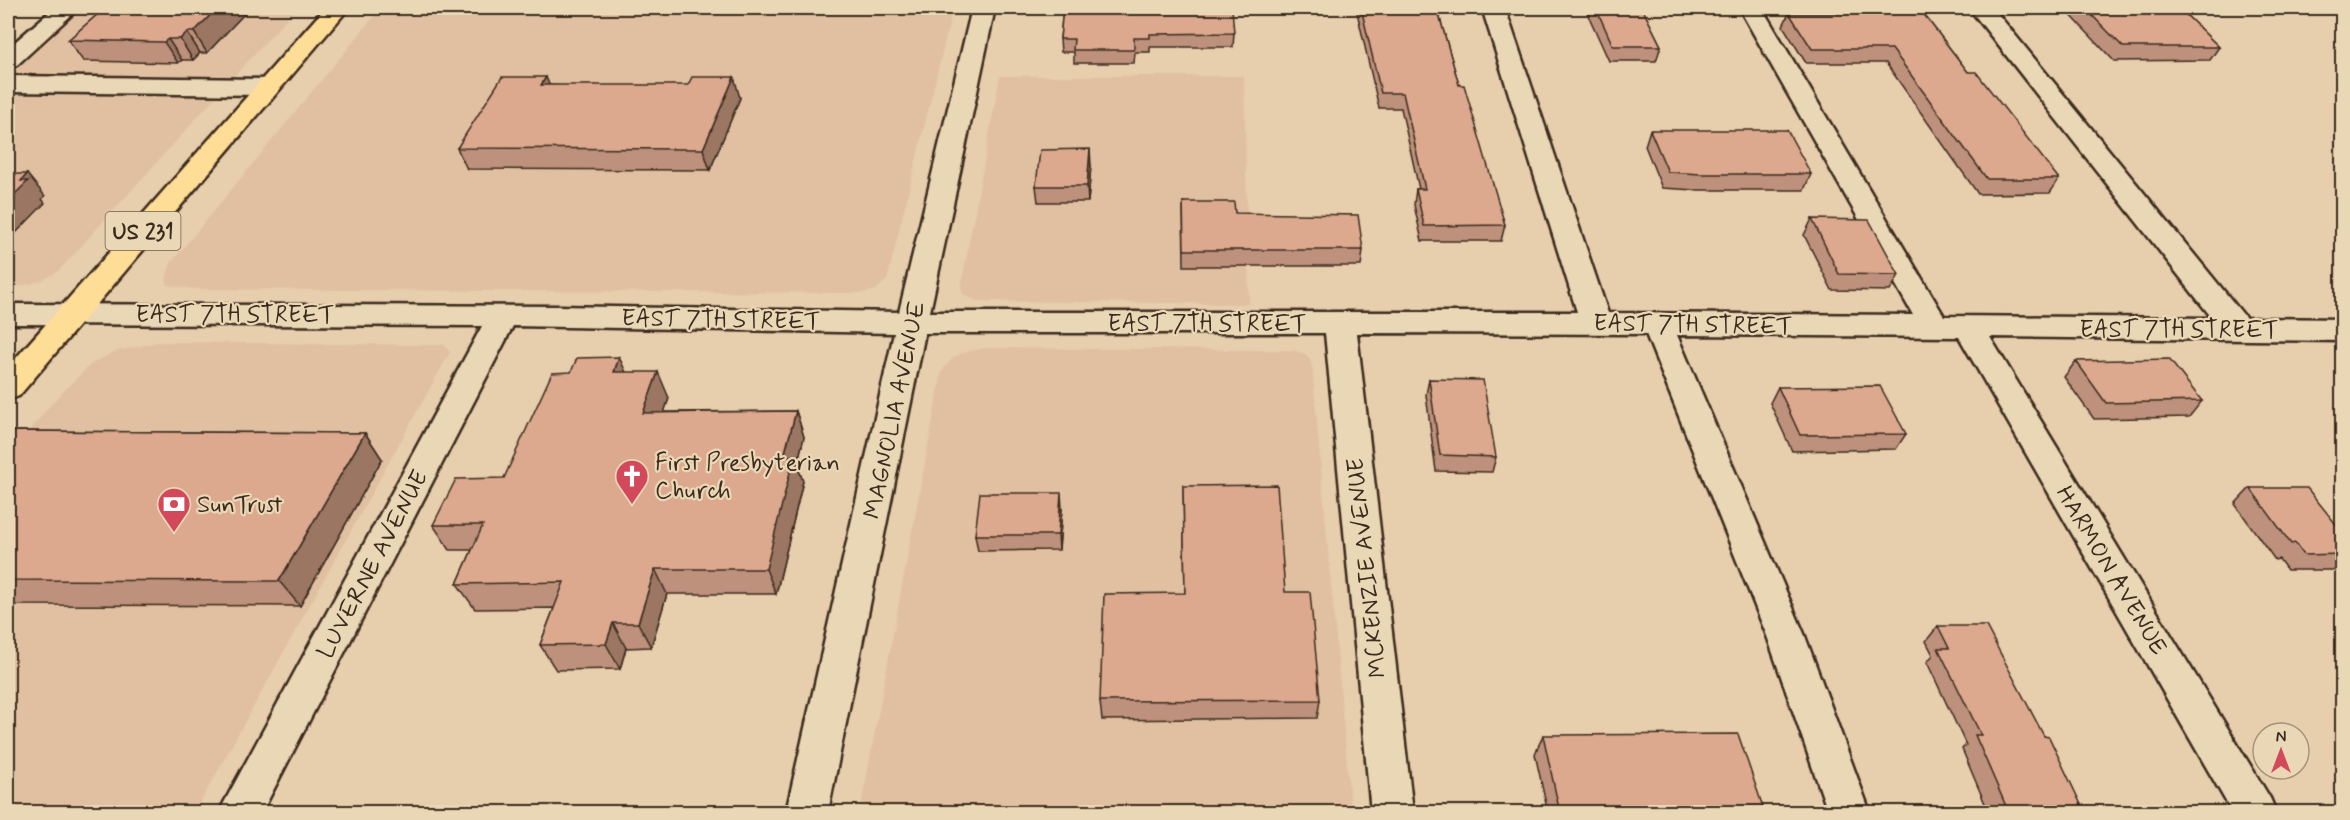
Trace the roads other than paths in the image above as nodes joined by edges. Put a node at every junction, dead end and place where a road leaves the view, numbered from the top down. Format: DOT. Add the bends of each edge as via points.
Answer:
graph roads {
  1 [pos="67,8"];
  2 [pos="337,8"];
  3 [pos="983,8"];
  4 [pos="1494,8"];
  5 [pos="1751,8"];
  6 [pos="1981,8"];
  7 [pos="8,60"];
  8 [pos="8,84"];
  9 [pos="268,87"];
  10 [pos="8,314"];
  11 [pos="71,315"];
  12 [pos="503,316"];
  13 [pos="913,323"];
  14 [pos="1340,323"];
  15 [pos="1596,323"];
  16 [pos="1657,324"];
  17 [pos="1952,328"];
  18 [pos="2236,329"];
  19 [pos="2343,330"];
  20 [pos="8,388"];
  21 [pos="240,813"];
  22 [pos="807,813"];
  23 [pos="1392,813"];
  24 [pos="1849,813"];
  25 [pos="2255,813"];
  1 -- 7 [label="street"];
  2 -- 9 [label="main road, US 231"];
  3 -- 13 [label="street, MAGNOLIA AVENUE"];
  4 -- 15 [label="street"];
  5 -- 17 [label="street, HARMON AVENUE"];
  6 -- 18 [label="street"];
  8 -- 9 [label="street"];
  9 -- 11 [label="main road, US 231"];
  10 -- 11 [label="street, EAST 7TH STREET"];
  11 -- 12 [label="street, EAST 7TH STREET"];
  11 -- 20 [label="main road, US 231"];
  12 -- 13 [label="street, EAST 7TH STREET"];
  12 -- 21 [label="street, LUVERNE AVENUE"];
  13 -- 14 [label="street, EAST 7TH STREET"];
  13 -- 22 [label="street, MAGNOLIA AVENUE"];
  14 -- 15 [label="street, EAST 7TH STREET"];
  14 -- 23 [label="street, MCKENZIE AVENUE"];
  15 -- 16 [label="street, EAST 7TH STREET"];
  16 -- 17 [label="street, EAST 7TH STREET"];
  16 -- 24 [label="street" via="1786,636"];
  17 -- 18 [label="street, EAST 7TH STREET"];
  17 -- 25 [label="street, HARMON AVENUE"];
  18 -- 19 [label="street, EAST 7TH STREET"];
}
